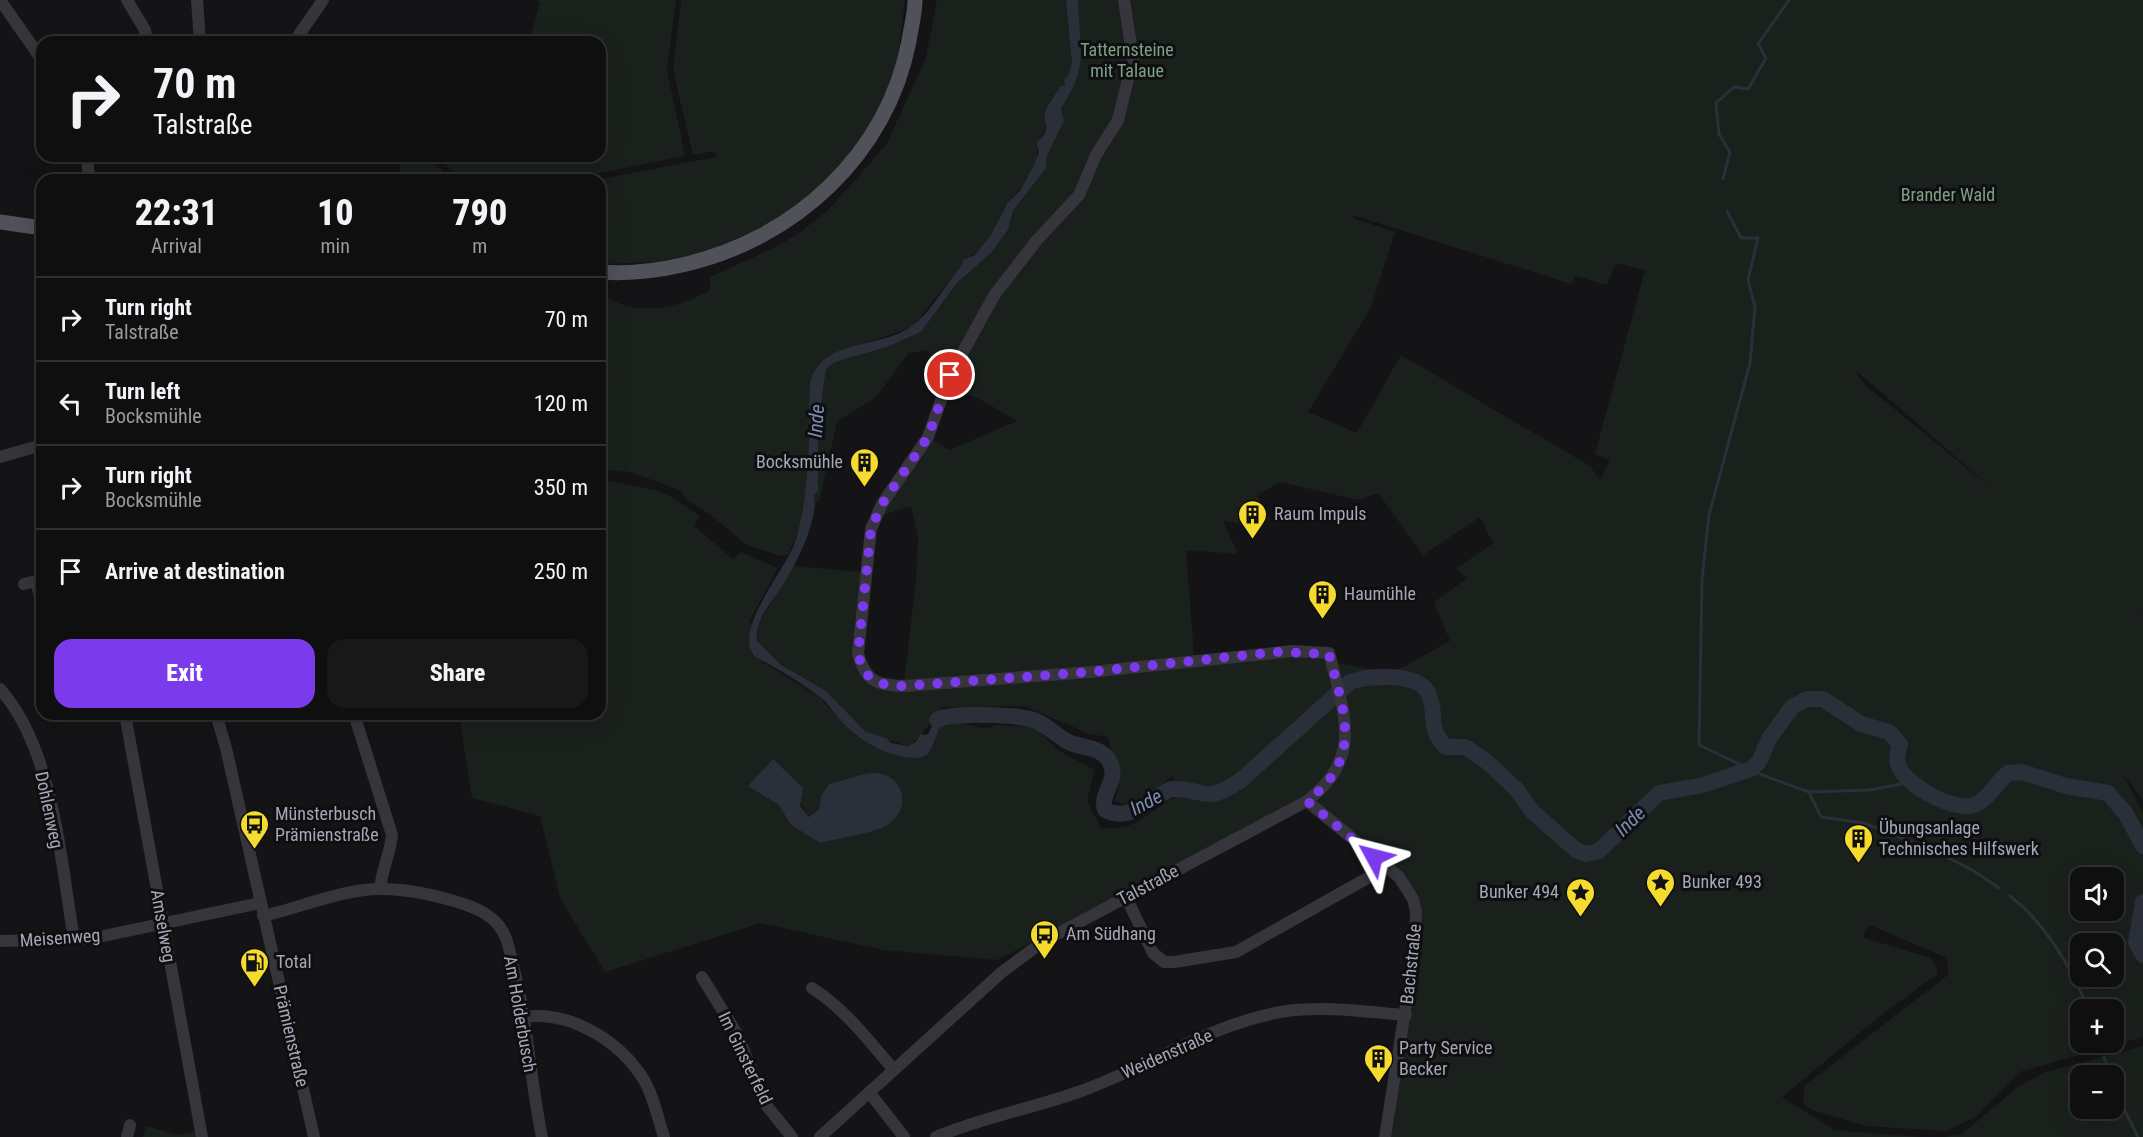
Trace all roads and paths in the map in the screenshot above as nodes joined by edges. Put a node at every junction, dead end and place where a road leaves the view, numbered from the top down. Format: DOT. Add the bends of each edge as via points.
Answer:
graph roads {
  1 [pos="0,0"];
  2 [pos="127,0"];
  3 [pos="197,0"];
  4 [pos="323,0"];
  5 [pos="915,0"];
  6 [pos="1124,0"];
  7 [pos="146,36"];
  8 [pos="200,36"];
  9 [pos="298,36"];
  10 [pos="36,51"];
  11 [pos="1,224"];
  12 [pos="36,227"];
  13 [pos="606,272"];
  14 [pos="36,447"];
  15 [pos="0,457"];
  16 [pos="36,581"];
  17 [pos="24,584"];
  18 [pos="0,689"];
  19 [pos="126,720"];
  20 [pos="218,720"];
  21 [pos="356,720"];
  22 [pos="1307,801"];
  23 [pos="1387,867"];
  24 [pos="380,888"];
  25 [pos="1126,897"];
  26 [pos="260,903"];
  27 [pos="263,916"];
  28 [pos="162,922"];
  29 [pos="74,939"];
  30 [pos="0,941"];
  31 [pos="702,977"];
  32 [pos="812,988"];
  33 [pos="1406,1015"];
  34 [pos="524,1017"];
  35 [pos="894,1070"];
  36 [pos="869,1092"];
  37 [pos="202,1137"];
  38 [pos="314,1137"];
  39 [pos="542,1137"];
  40 [pos="664,1137"];
  41 [pos="792,1137"];
  42 [pos="820,1137"];
  43 [pos="904,1137"];
  44 [pos="936,1137"];
  45 [pos="1385,1137"];
  1 -- 10 [label="street"];
  2 -- 7 [label="street"];
  3 -- 8 [label="street"];
  4 -- 9 [label="street"];
  5 -- 13 [label="main road" via="904,64 893,97 855,158 810,204 754,240 705,260 656,270"];
  6 -- 22 [label="street, Talstraße" via="1133,58 1118,120 1096,155 1079,195 1036,240 994,294 950,375 928,437 882,504 871,529 858,654 870,679 884,685 904,686 1293,651 1329,654 1347,741 1331,780"];
  11 -- 12 [label="main road"];
  14 -- 15 [label="street"];
  16 -- 17 [label="street"];
  18 -- 29 [label="street, Dohlenweg" via="25,729 46,778"];
  19 -- 28 [label="street, Amselweg"];
  20 -- 26 [label="street, Prämienstraße"];
  21 -- 24 [label="street" via="392,836"];
  22 -- 23 [label="street, Bachstraße"];
  22 -- 25 [label="street, Talstraße"];
  23 -- 25 [label="street" via="1236,952 1174,962 1164,962 1153,953"];
  23 -- 33 [label="street, Bachstraße" via="1407,887 1416,911"];
  24 -- 27 [label="street, Am Holderbusch"];
  24 -- 34 [label="street, Am Holderbusch" via="422,892 490,915 504,933"];
  25 -- 35 [label="street, Talstraße" via="1044,941 1005,969"];
  26 -- 27 [label="street, Prämienstraße"];
  26 -- 28 [label="street, Meisenweg"];
  27 -- 38 [label="street, Prämienstraße"];
  28 -- 29 [label="street, Meisenweg"];
  28 -- 37 [label="street, Amselweg"];
  29 -- 30 [label="street, Meisenweg"];
  31 -- 41 [label="street, Im Ginsterfeld" via="736,1034 766,1105"];
  32 -- 35 [label="street" via="842,1012"];
  33 -- 44 [label="street, Weidenstraße" via="1326,1009 1287,1011 1244,1022 1205,1035 1086,1090"];
  33 -- 45 [label="street, Bachstraße"];
  34 -- 39 [label="street, Am Holderbusch"];
  34 -- 40 [label="street" via="558,1017 626,1054 645,1082"];
  35 -- 36 [label="street, Talstraße"];
  36 -- 42 [label="street, Talstraße"];
  36 -- 43 [label="street"];
}
